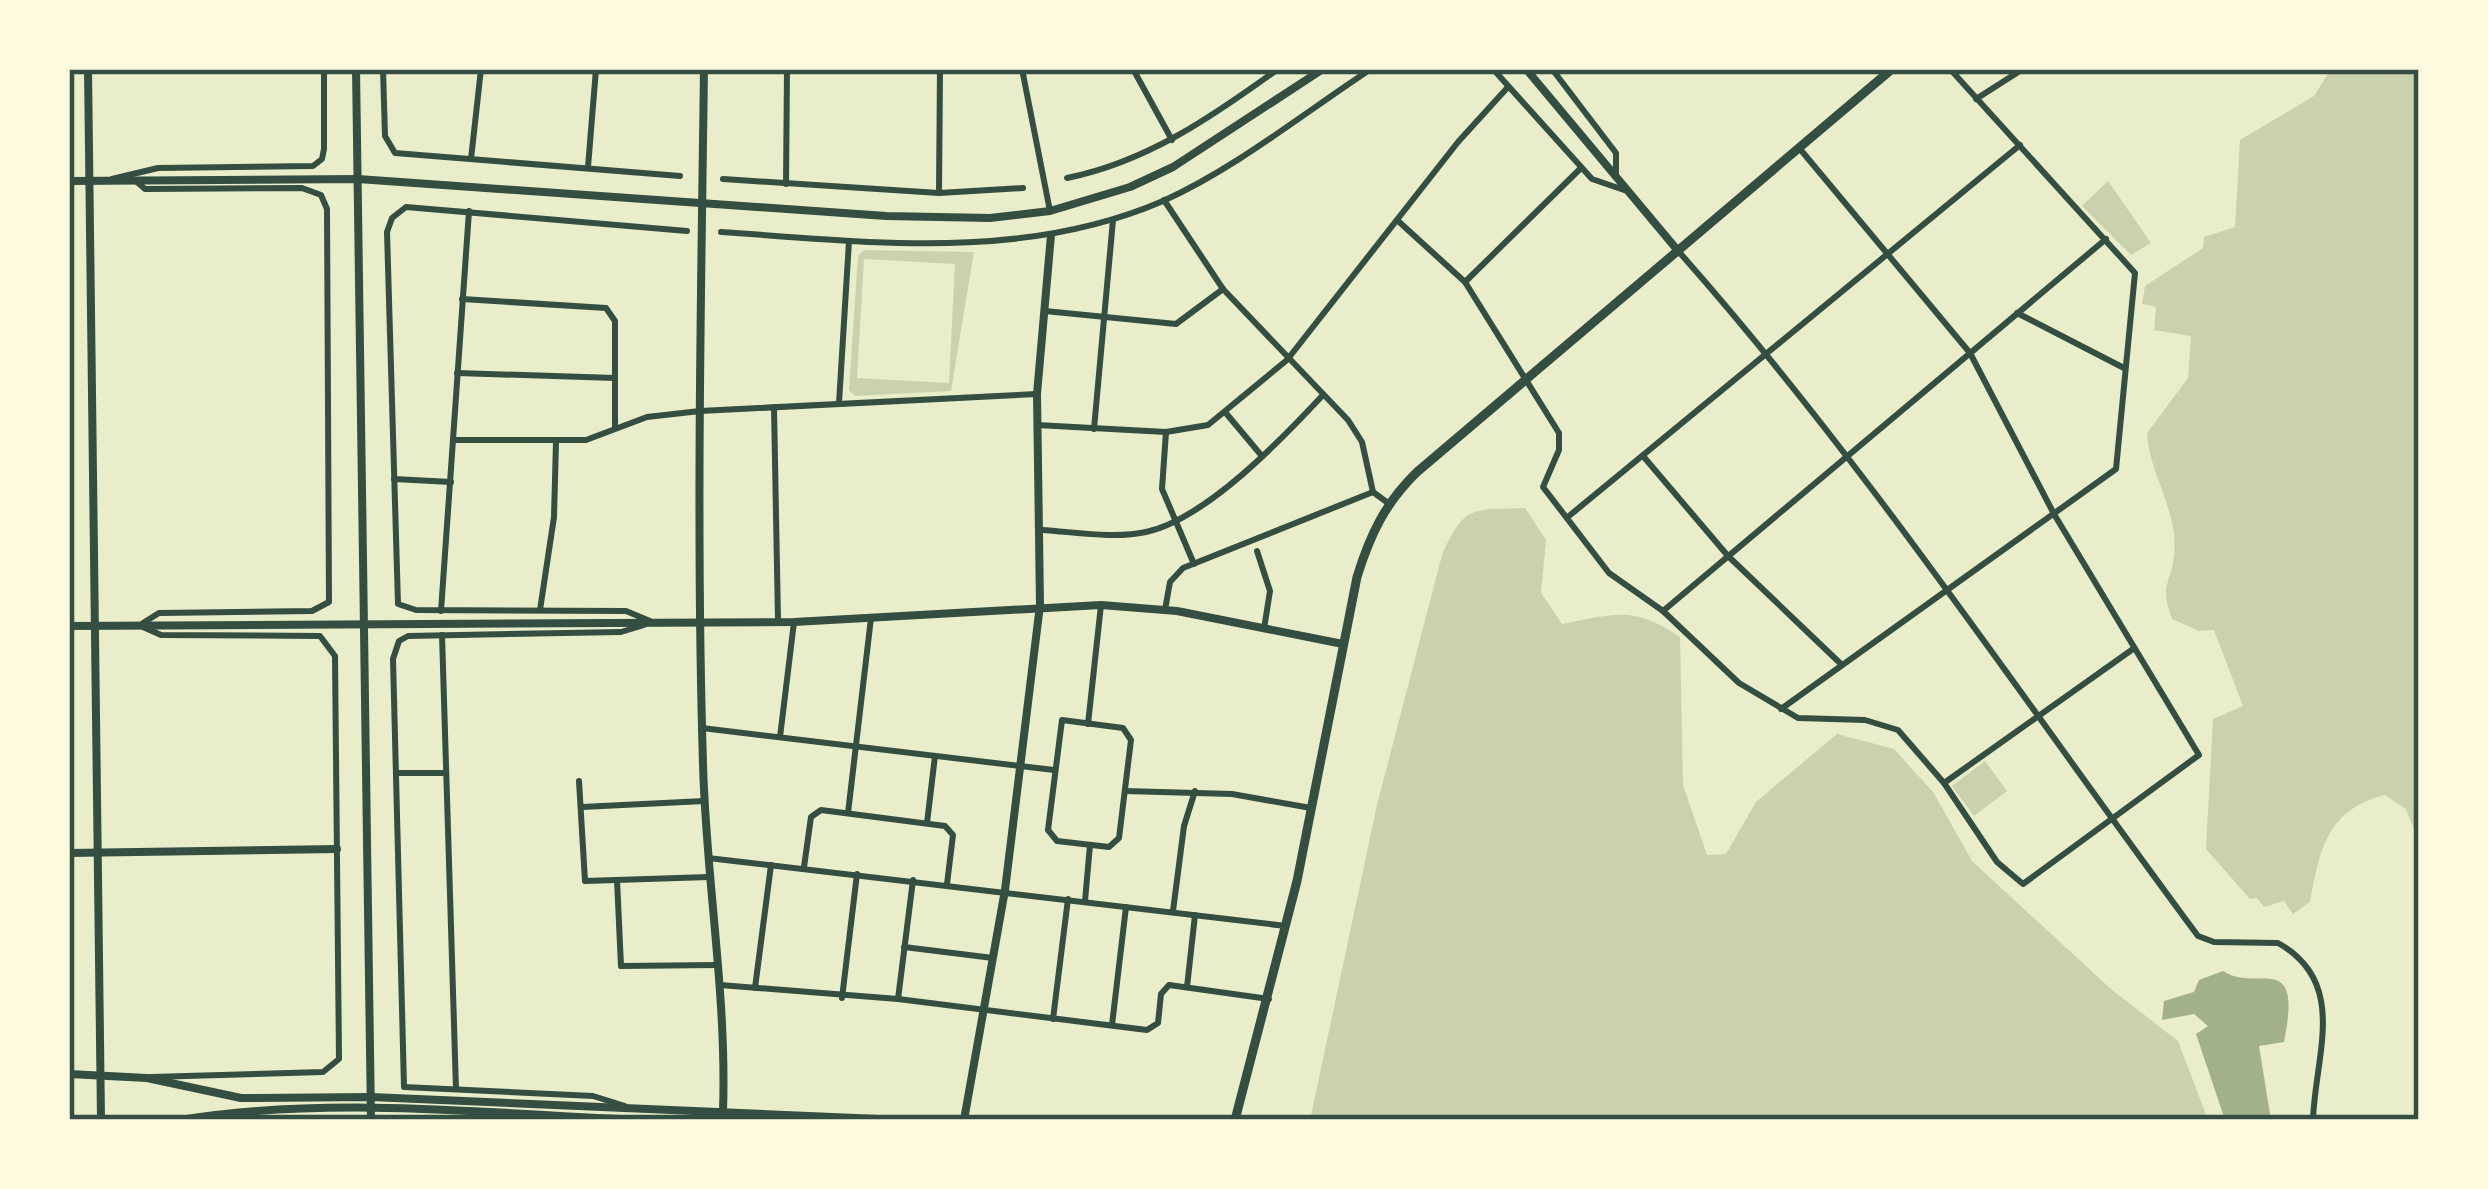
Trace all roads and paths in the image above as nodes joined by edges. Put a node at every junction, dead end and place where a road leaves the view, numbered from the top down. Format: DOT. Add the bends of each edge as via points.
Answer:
graph roads {
  1 [pos="88,69"];
  2 [pos="324,69"];
  3 [pos="356,69"];
  4 [pos="383,69"];
  5 [pos="481,69"];
  6 [pos="596,69"];
  7 [pos="704,69"];
  8 [pos="787,69"];
  9 [pos="940,69"];
  10 [pos="1022,69"];
  11 [pos="1133,69"];
  12 [pos="1278,69"];
  13 [pos="1323,69"];
  14 [pos="1371,69"];
  15 [pos="1493,69"];
  16 [pos="1526,69"];
  17 [pos="1552,69"];
  18 [pos="1892,69"];
  19 [pos="1950,69"];
  20 [pos="2023,69"];
  21 [pos="1508,87"];
  22 [pos="1976,99"];
  23 [pos="1172,140"];
  24 [pos="2020,145"];
  25 [pos="1798,146"];
  26 [pos="471,159"];
  27 [pos="587,167"];
  28 [pos="1581,168"];
  29 [pos="680,176"];
  30 [pos="1616,177"];
  31 [pos="1067,178"];
  32 [pos="358,179"];
  33 [pos="723,179"];
  34 [pos="109,180"];
  35 [pos="135,180"];
  36 [pos="69,181"];
  37 [pos="89,181"];
  38 [pos="787,184"];
  39 [pos="1023,188"];
  40 [pos="1627,190"];
  41 [pos="939,194"];
  42 [pos="1164,200"];
  43 [pos="702,203"];
  44 [pos="469,211"];
  45 [pos="1050,211"];
  46 [pos="1113,220"];
  47 [pos="1397,220"];
  48 [pos="687,231"];
  49 [pos="721,232"];
  50 [pos="1051,235"];
  51 [pos="2105,239"];
  52 [pos="849,241"];
  53 [pos="1886,253"];
  54 [pos="1680,254"];
  55 [pos="1465,282"];
  56 [pos="1222,289"];
  57 [pos="462,299"];
  58 [pos="1045,311"];
  59 [pos="2017,313"];
  60 [pos="1106,316"];
  61 [pos="1766,353"];
  62 [pos="1970,353"];
  63 [pos="1287,360"];
  64 [pos="2124,368"];
  65 [pos="457,373"];
  66 [pos="615,378"];
  67 [pos="1526,381"];
  68 [pos="1036,394"];
  69 [pos="1323,395"];
  70 [pos="839,403"];
  71 [pos="773,407"];
  72 [pos="700,411"];
  73 [pos="1225,412"];
  74 [pos="1037,425"];
  75 [pos="615,429"];
  76 [pos="1094,429"];
  77 [pos="1166,432"];
  78 [pos="453,440"];
  79 [pos="556,442"];
  80 [pos="1848,453"];
  81 [pos="1643,455"];
  82 [pos="1262,456"];
  83 [pos="394,479"];
  84 [pos="451,482"];
  85 [pos="1373,492"];
  86 [pos="1388,503"];
  87 [pos="2054,514"];
  88 [pos="1569,517"];
  89 [pos="1176,522"];
  90 [pos="1042,530"];
  91 [pos="1258,551"];
  92 [pos="1728,556"];
  93 [pos="1194,564"];
  94 [pos="1947,589"];
  95 [pos="1040,605"];
  96 [pos="1101,605"];
  97 [pos="540,610"];
  98 [pos="1165,610"];
  99 [pos="441,611"];
  100 [pos="1663,611"];
  101 [pos="871,618"];
  102 [pos="698,620"];
  103 [pos="778,621"];
  104 [pos="653,622"];
  105 [pos="794,622"];
  106 [pos="364,624"];
  107 [pos="140,625"];
  108 [pos="69,626"];
  109 [pos="96,626"];
  110 [pos="1264,628"];
  111 [pos="442,635"];
  112 [pos="1343,644"];
  113 [pos="2133,649"];
  114 [pos="1842,665"];
  115 [pos="1781,709"];
  116 [pos="2038,713"];
  117 [pos="1088,724"];
  118 [pos="702,728"];
  119 [pos="781,737"];
  120 [pos="857,746"];
  121 [pos="935,756"];
  122 [pos="1020,766"];
  123 [pos="1054,770"];
  124 [pos="444,772"];
  125 [pos="397,773"];
  126 [pos="579,782"];
  127 [pos="1944,783"];
  128 [pos="1125,791"];
  129 [pos="1195,791"];
  130 [pos="704,801"];
  131 [pos="580,807"];
  132 [pos="1312,808"];
  133 [pos="848,813"];
  134 [pos="2110,818"];
  135 [pos="927,823"];
  136 [pos="1090,845"];
  137 [pos="337,849"];
  138 [pos="98,853"];
  139 [pos="69,854"];
  140 [pos="708,858"];
  141 [pos="771,865"];
  142 [pos="804,868"];
  143 [pos="857,874"];
  144 [pos="709,877"];
  145 [pos="616,880"];
  146 [pos="913,880"];
  147 [pos="947,884"];
  148 [pos="1004,890"];
  149 [pos="1068,899"];
  150 [pos="1085,901"];
  151 [pos="1126,907"];
  152 [pos="1173,911"];
  153 [pos="1195,916"];
  154 [pos="1286,926"];
  155 [pos="904,946"];
  156 [pos="993,958"];
  157 [pos="717,965"];
  158 [pos="720,985"];
  159 [pos="1187,987"];
  160 [pos="755,988"];
  161 [pos="842,998"];
  162 [pos="898,999"];
  163 [pos="1269,999"];
  164 [pos="983,1010"];
  165 [pos="1053,1018"];
  166 [pos="1112,1025"];
  167 [pos="69,1074"];
  168 [pos="100,1074"];
  169 [pos="146,1078"];
  170 [pos="456,1089"];
  171 [pos="371,1101"];
  172 [pos="631,1108"];
  173 [pos="723,1115"];
  174 [pos="839,1118"];
  175 [pos="101,1120"];
  176 [pos="180,1120"];
  177 [pos="371,1120"];
  178 [pos="627,1120"];
  179 [pos="641,1120"];
  180 [pos="902,1120"];
  181 [pos="964,1120"];
  182 [pos="1235,1120"];
  183 [pos="2313,1120"];
  1 -- 37 [label="street"];
  2 -- 34 [label="street" via="324,149 313,166 158,168"];
  3 -- 32 [label="street"];
  4 -- 26 [label="street" via="386,136 395,153"];
  5 -- 26 [label="street"];
  6 -- 27 [label="street"];
  7 -- 43 [label="street"];
  8 -- 38 [label="street"];
  9 -- 41 [label="street"];
  10 -- 45 [label="street"];
  11 -- 23 [label="street"];
  12 -- 23 [label="street"];
  13 -- 45 [label="street" via="1173,167"];
  14 -- 42 [label="street"];
  15 -- 21 [label="street"];
  16 -- 30 [label="street"];
  17 -- 30 [label="street" via="1616,153"];
  18 -- 25 [label="highway"];
  19 -- 22 [label="street"];
  20 -- 22 [label="street"];
  21 -- 28 [label="street"];
  21 -- 47 [label="street"];
  22 -- 24 [label="street"];
  23 -- 31 [label="street" via="1105,171"];
  24 -- 51 [label="street"];
  24 -- 53 [label="street"];
  25 -- 53 [label="street"];
  25 -- 54 [label="highway"];
  26 -- 27 [label="street"];
  27 -- 29 [label="street"];
  28 -- 40 [label="street" via="1600,185"];
  28 -- 55 [label="street"];
  30 -- 40 [label="street"];
  32 -- 35 [label="street"];
  32 -- 43 [label="street"];
  32 -- 106 [label="street"];
  33 -- 38 [label="street"];
  34 -- 35 [label="street"];
  34 -- 37 [label="street"];
  35 -- 107 [label="street" via="145,189 302,188 326,202 332,591 324,609 159,613"];
  36 -- 37 [label="street"];
  37 -- 109 [label="street"];
  38 -- 41 [label="street"];
  39 -- 41 [label="street"];
  40 -- 54 [label="street"];
  42 -- 46 [label="street"];
  42 -- 56 [label="street"];
  43 -- 45 [label="street" via="886,216"];
  43 -- 72 [label="street"];
  44 -- 48 [label="street"];
  44 -- 57 [label="street"];
  44 -- 83 [label="street" via="406,207 389,224"];
  46 -- 50 [label="street"];
  46 -- 60 [label="street"];
  47 -- 55 [label="street"];
  47 -- 63 [label="street"];
  49 -- 52 [label="street"];
  50 -- 52 [label="street" via="959,244"];
  50 -- 58 [label="street"];
  51 -- 59 [label="street"];
  51 -- 64 [label="street" via="2136,279"];
  52 -- 70 [label="street"];
  53 -- 61 [label="street"];
  53 -- 62 [label="street"];
  54 -- 61 [label="street"];
  54 -- 67 [label="highway"];
  55 -- 67 [label="street"];
  56 -- 60 [label="street" via="1175,324"];
  56 -- 63 [label="street"];
  57 -- 65 [label="street"];
  57 -- 66 [label="street" via="606,308 615,321"];
  58 -- 60 [label="street"];
  58 -- 68 [label="street"];
  59 -- 62 [label="street"];
  59 -- 64 [label="street"];
  60 -- 76 [label="street"];
  61 -- 80 [label="street"];
  61 -- 81 [label="street"];
  62 -- 80 [label="street"];
  62 -- 87 [label="street"];
  63 -- 69 [label="street"];
  63 -- 73 [label="street"];
  64 -- 87 [label="street" via="2116,469"];
  65 -- 66 [label="street"];
  65 -- 78 [label="street"];
  66 -- 75 [label="street"];
  67 -- 86 [label="highway"];
  67 -- 88 [label="street" via="1559,433 1543,488"];
  68 -- 70 [label="street"];
  68 -- 74 [label="street"];
  69 -- 82 [label="street"];
  69 -- 85 [label="street" via="1362,442"];
  70 -- 71 [label="street"];
  71 -- 72 [label="street"];
  71 -- 103 [label="street"];
  72 -- 75 [label="street"];
  72 -- 102 [label="street"];
  73 -- 77 [label="street" via="1200,428"];
  73 -- 82 [label="street"];
  74 -- 76 [label="street"];
  74 -- 90 [label="street"];
  75 -- 79 [label="street"];
  76 -- 77 [label="street"];
  77 -- 89 [label="street" via="1162,489"];
  78 -- 79 [label="street"];
  78 -- 84 [label="street"];
  79 -- 97 [label="street"];
  80 -- 92 [label="street"];
  80 -- 94 [label="street"];
  81 -- 88 [label="street"];
  81 -- 92 [label="street"];
  82 -- 89 [label="street"];
  83 -- 84 [label="street"];
  83 -- 99 [label="street" via="394,596 402,608"];
  84 -- 99 [label="street"];
  85 -- 86 [label="street"];
  85 -- 93 [label="street"];
  86 -- 112 [label="highway" via="1369,539"];
  87 -- 94 [label="street"];
  87 -- 113 [label="street"];
  88 -- 100 [label="street" via="1609,573"];
  89 -- 90 [label="street" via="1135,533"];
  89 -- 93 [label="street"];
  90 -- 95 [label="street"];
  91 -- 110 [label="street" via="1270,599"];
  92 -- 100 [label="street"];
  92 -- 114 [label="street"];
  93 -- 98 [label="street" via="1170,582"];
  94 -- 114 [label="street"];
  94 -- 116 [label="street"];
  95 -- 96 [label="street"];
  95 -- 101 [label="street"];
  95 -- 122 [label="street"];
  96 -- 98 [label="street"];
  96 -- 117 [label="street"];
  97 -- 99 [label="street"];
  97 -- 104 [label="street" via="626,611"];
  98 -- 110 [label="street"];
  100 -- 115 [label="street" via="1739,683"];
  101 -- 105 [label="street"];
  101 -- 120 [label="street"];
  102 -- 103 [label="street"];
  102 -- 104 [label="street"];
  102 -- 118 [label="street"];
  103 -- 105 [label="street"];
  104 -- 106 [label="street"];
  104 -- 111 [label="street" via="621,632"];
  105 -- 119 [label="street"];
  106 -- 107 [label="street"];
  106 -- 171 [label="street"];
  107 -- 109 [label="street"];
  107 -- 137 [label="street" via="161,635 311,635 331,644"];
  108 -- 109 [label="street"];
  109 -- 138 [label="street"];
  110 -- 112 [label="street"];
  111 -- 124 [label="street"];
  111 -- 125 [label="street" via="408,636 395,649"];
  112 -- 132 [label="highway"];
  113 -- 116 [label="street"];
  113 -- 134 [label="street" via="2199,755"];
  114 -- 115 [label="street"];
  115 -- 127 [label="street" via="1816,721 1884,723"];
  116 -- 127 [label="street"];
  116 -- 134 [label="street"];
  117 -- 123 [label="street" via="1062,720"];
  117 -- 128 [label="street" via="1123,728 1131,740"];
  118 -- 119 [label="street"];
  118 -- 130 [label="street"];
  119 -- 120 [label="street"];
  120 -- 121 [label="street"];
  120 -- 133 [label="street"];
  121 -- 122 [label="street"];
  121 -- 135 [label="street"];
  122 -- 123 [label="street"];
  122 -- 148 [label="street"];
  123 -- 136 [label="street" via="1048,830 1057,841"];
  124 -- 125 [label="street"];
  124 -- 170 [label="street"];
  125 -- 170 [label="street" via="404,1087"];
  126 -- 131 [label="street"];
  127 -- 134 [label="street" via="1997,862 2023,884"];
  128 -- 129 [label="street"];
  128 -- 136 [label="street" via="1119,838 1109,847"];
  129 -- 132 [label="street"];
  129 -- 152 [label="street"];
  130 -- 131 [label="street"];
  130 -- 140 [label="street"];
  131 -- 145 [label="street" via="585,881"];
  132 -- 154 [label="highway"];
  133 -- 135 [label="street"];
  133 -- 142 [label="street" via="821,810 811,818"];
  134 -- 183 [label="street" via="2201,939 2278,943 2312,972 2326,1013"];
  135 -- 147 [label="street" via="953,835"];
  136 -- 150 [label="street"];
  137 -- 138 [label="street"];
  137 -- 169 [label="street" via="335,1066"];
  138 -- 139 [label="street"];
  138 -- 168 [label="street"];
  140 -- 141 [label="street"];
  140 -- 144 [label="street"];
  141 -- 142 [label="street"];
  141 -- 160 [label="street"];
  142 -- 143 [label="street"];
  143 -- 146 [label="street"];
  143 -- 161 [label="street"];
  144 -- 145 [label="street"];
  144 -- 157 [label="street"];
  145 -- 157 [label="street" via="621,966"];
  146 -- 147 [label="street"];
  146 -- 155 [label="street"];
  147 -- 148 [label="street"];
  148 -- 149 [label="street"];
  148 -- 156 [label="street"];
  149 -- 150 [label="street"];
  149 -- 165 [label="street"];
  150 -- 151 [label="street"];
  151 -- 152 [label="street"];
  151 -- 166 [label="street"];
  152 -- 153 [label="street"];
  153 -- 154 [label="street"];
  153 -- 159 [label="street"];
  154 -- 163 [label="highway"];
  155 -- 156 [label="street"];
  155 -- 162 [label="street"];
  156 -- 164 [label="street"];
  157 -- 158 [label="street"];
  158 -- 160 [label="street"];
  158 -- 173 [label="street"];
  159 -- 163 [label="street"];
  159 -- 166 [label="street" via="1169,985 1147,1030"];
  160 -- 161 [label="street"];
  161 -- 162 [label="street"];
  162 -- 164 [label="street"];
  163 -- 182 [label="highway"];
  164 -- 165 [label="street"];
  164 -- 181 [label="street"];
  165 -- 166 [label="street"];
  167 -- 168 [label="street"];
  168 -- 169 [label="street"];
  168 -- 175 [label="street"];
  169 -- 171 [label="street" via="241,1098"];
  170 -- 172 [label="street" via="593,1096"];
  171 -- 172 [label="street"];
  171 -- 176 [label="street"];
  171 -- 177 [label="street"];
  171 -- 178 [label="street"];
  172 -- 173 [label="street"];
  173 -- 174 [label="street"];
  174 -- 180 [label="street"];
  178 -- 179 [label="street"];
}
